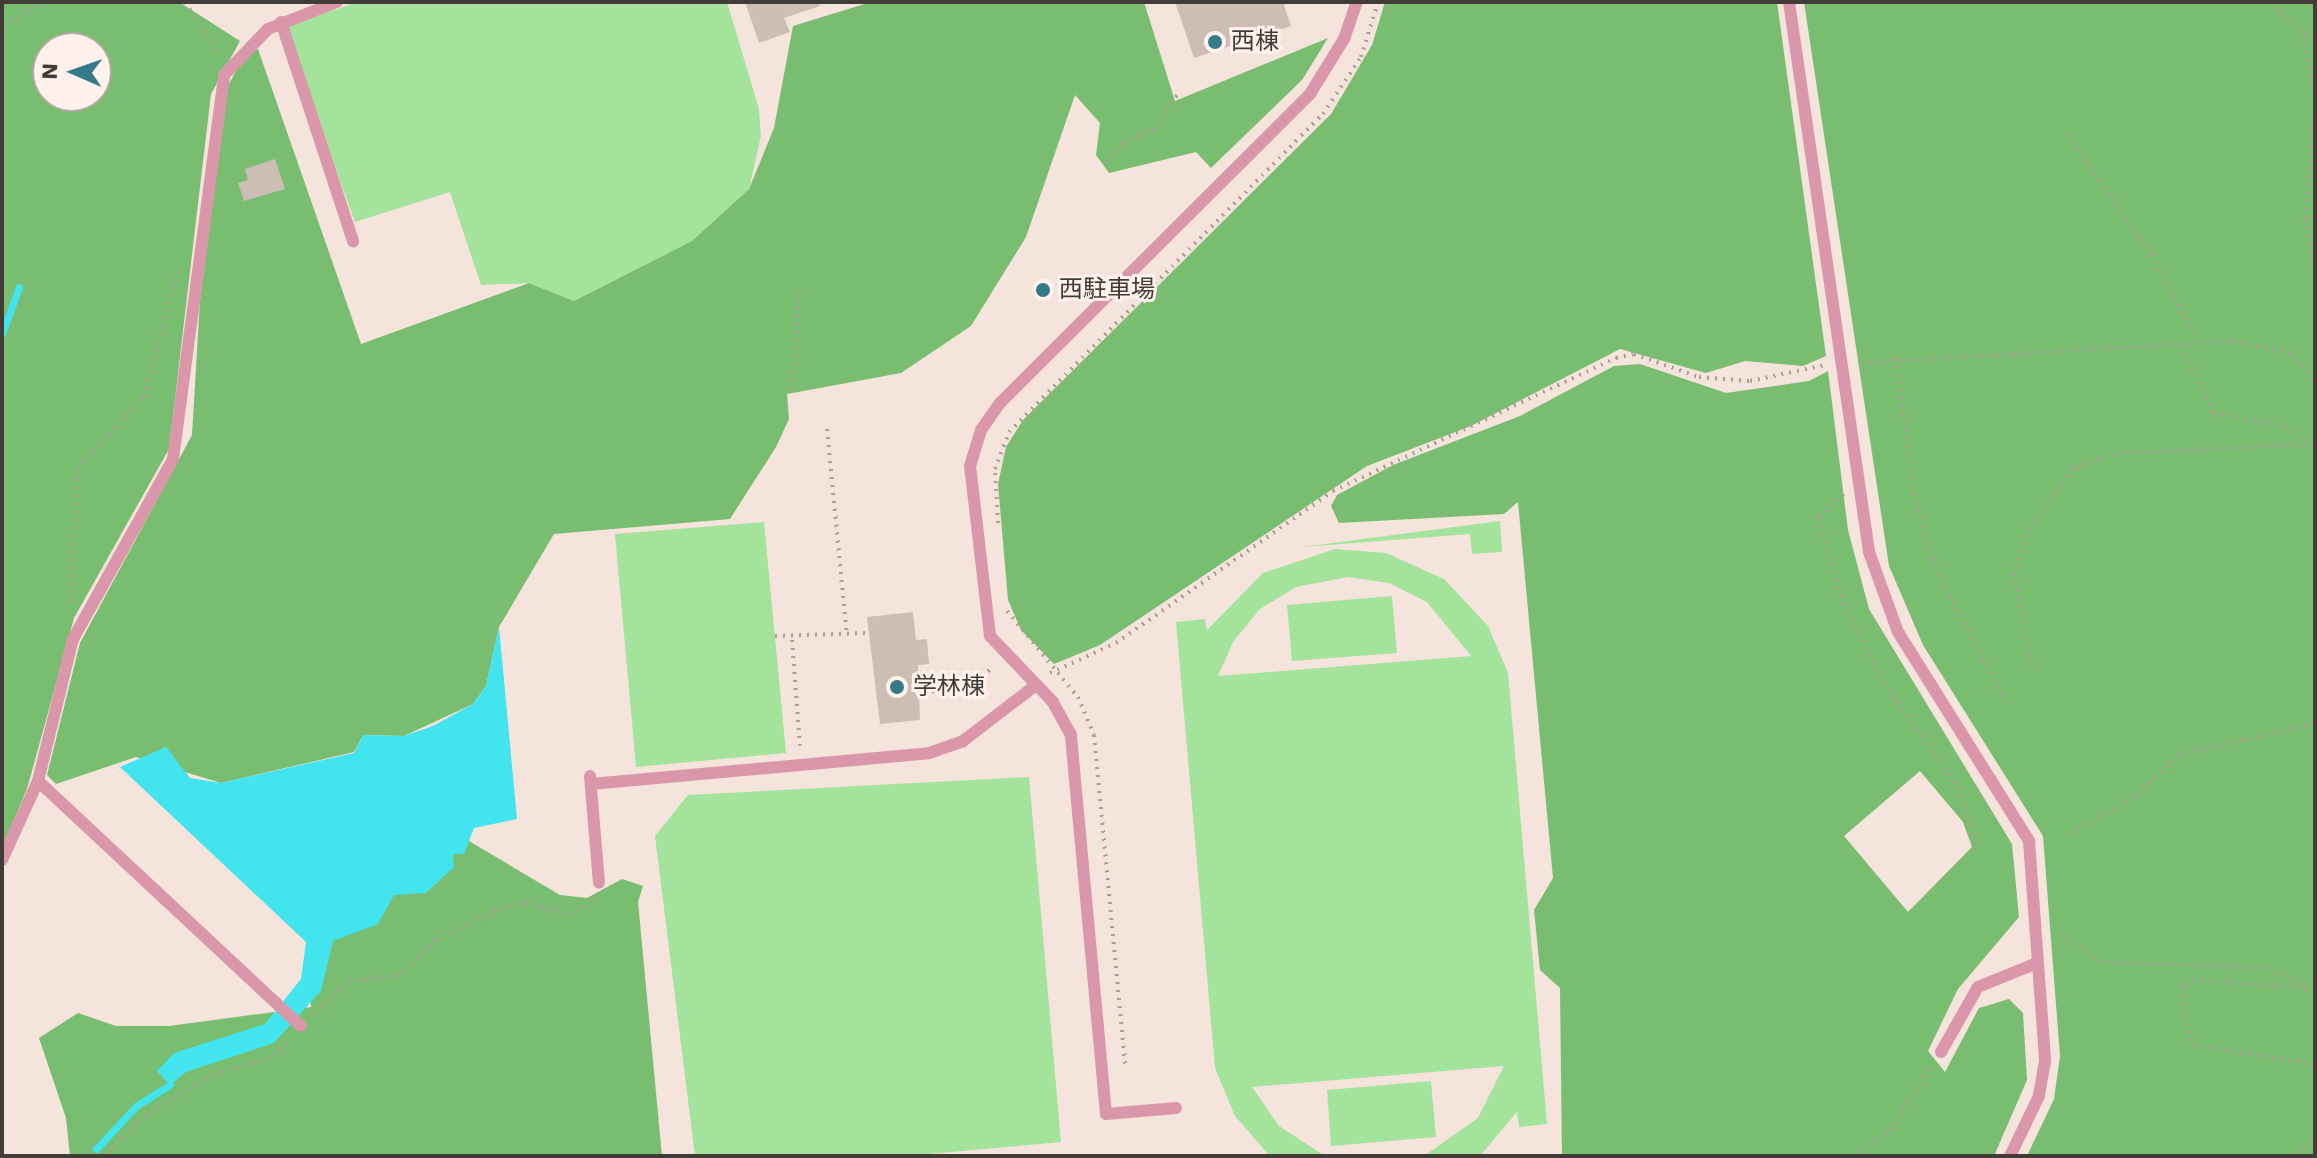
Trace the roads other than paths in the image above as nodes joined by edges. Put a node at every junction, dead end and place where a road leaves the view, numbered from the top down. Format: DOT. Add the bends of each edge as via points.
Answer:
graph roads {
  1 [pos="337,2"];
  2 [pos="1357,2"];
  3 [pos="1789,2"];
  4 [pos="281,22"];
  5 [pos="353,241"];
  6 [pos="1036,685"];
  7 [pos="38,781"];
  8 [pos="2,860"];
  9 [pos="599,883"];
  10 [pos="2035,964"];
  11 [pos="299,1024"];
  12 [pos="1941,1052"];
  13 [pos="1176,1108"];
  14 [pos="2010,1156"];
  1 -- 4 [label="lane"];
  2 -- 6 [label="lane" via="1344,39 1303,102 981,430 970,478 981,605 996,646"];
  3 -- 10 [label="lane" via="1873,566 1898,632 2029,841"];
  4 -- 5 [label="lane"];
  4 -- 7 [label="lane" via="231,61 216,102 173,459 81,622"];
  6 -- 9 [label="lane" via="946,749 591,780"];
  6 -- 13 [label="lane" via="1071,735 1106,1114"];
  7 -- 8 [label="lane"];
  7 -- 11 [label="lane"];
  10 -- 12 [label="lane" via="1978,987"];
  10 -- 14 [label="lane" via="2043,1078"];
}
